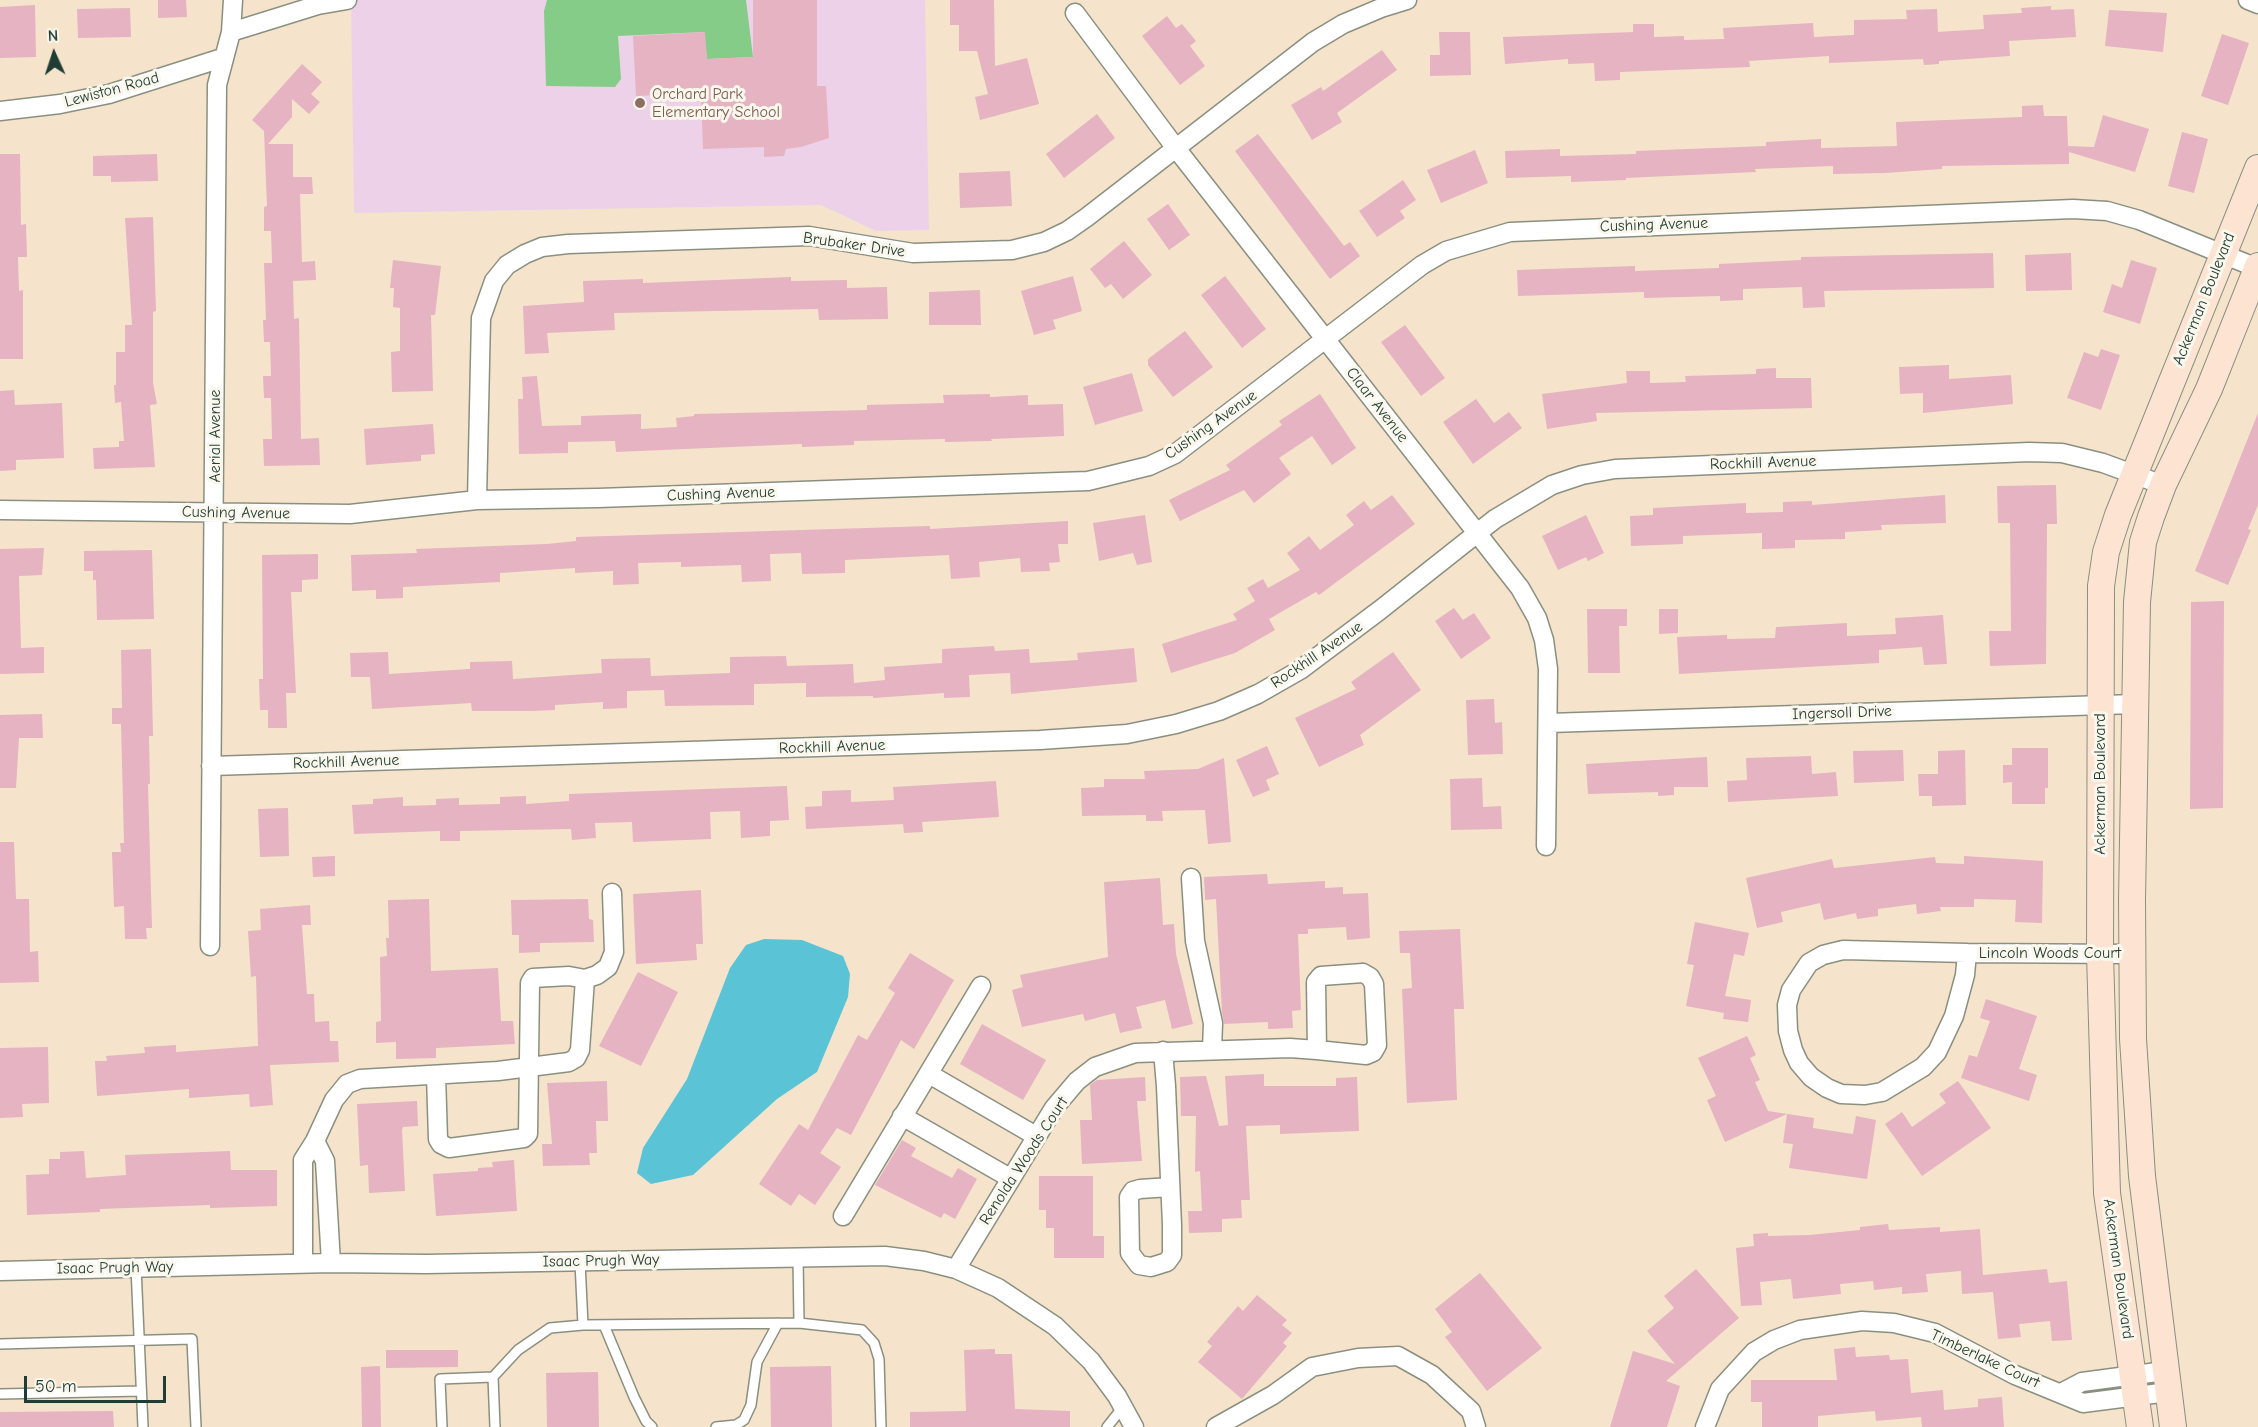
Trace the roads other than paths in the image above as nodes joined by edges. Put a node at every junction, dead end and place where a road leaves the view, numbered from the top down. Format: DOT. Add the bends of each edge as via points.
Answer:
graph roads {
  1 [pos="233,0"];
  2 [pos="347,0"];
  3 [pos="1407,0"];
  4 [pos="2248,0"];
  5 [pos="2258,4"];
  6 [pos="1075,13"];
  7 [pos="231,32"];
  8 [pos="222,58"];
  9 [pos="0,111"];
  10 [pos="1175,147"];
  11 [pos="2258,168"];
  12 [pos="2222,253"];
  13 [pos="2258,267"];
  14 [pos="1326,338"];
  15 [pos="2134,474"];
  16 [pos="2163,484"];
  17 [pos="477,500"];
  18 [pos="0,510"];
  19 [pos="214,512"];
  20 [pos="1478,532"];
  21 [pos="2099,704"];
  22 [pos="2135,704"];
  23 [pos="1549,723"];
  24 [pos="211,766"];
  25 [pos="1546,846"];
  26 [pos="1191,878"];
  27 [pos="612,893"];
  28 [pos="210,946"];
  29 [pos="1967,953"];
  30 [pos="2100,954"];
  31 [pos="2132,954"];
  32 [pos="585,979"];
  33 [pos="981,986"];
  34 [pos="1212,1050"];
  35 [pos="1317,1050"];
  36 [pos="1163,1051"];
  37 [pos="530,1067"];
  38 [pos="929,1074"];
  39 [pos="436,1076"];
  40 [pos="902,1116"];
  41 [pos="1036,1136"];
  42 [pos="315,1141"];
  43 [pos="1010,1178"];
  44 [pos="1170,1187"];
  45 [pos="843,1216"];
  46 [pos="798,1258"];
  47 [pos="580,1262"];
  48 [pos="303,1263"];
  49 [pos="332,1263"];
  50 [pos="136,1268"];
  51 [pos="956,1269"];
  52 [pos="0,1271"];
  53 [pos="778,1323"];
  54 [pos="799,1323"];
  55 [pos="584,1325"];
  56 [pos="604,1325"];
  57 [pos="139,1341"];
  58 [pos="0,1344"];
  59 [pos="493,1377"];
  60 [pos="2167,1382"];
  61 [pos="2134,1386"];
  62 [pos="141,1391"];
  63 [pos="0,1394"];
  64 [pos="1123,1407"];
  65 [pos="143,1427"];
  66 [pos="196,1427"];
  67 [pos="442,1427"];
  68 [pos="495,1427"];
  69 [pos="652,1427"];
  70 [pos="716,1427"];
  71 [pos="881,1427"];
  72 [pos="1107,1427"];
  73 [pos="1134,1427"];
  74 [pos="1216,1427"];
  75 [pos="1476,1427"];
  76 [pos="1705,1427"];
  77 [pos="2140,1427"];
  78 [pos="2173,1427"];
  1 -- 7 [label="street, Aerial Avenue"];
  2 -- 7 [label="street"];
  3 -- 10 [label="street, Brubaker Drive" via="1353,20 1313,42"];
  4 -- 5 [label="street"];
  6 -- 10 [label="street, Claar Avenue"];
  7 -- 8 [label="street, Aerial Avenue"];
  8 -- 9 [label="street, Lewiston Road" via="109,94"];
  8 -- 19 [label="street, Aerial Avenue" via="217,85"];
  10 -- 14 [label="street, Claar Avenue"];
  10 -- 17 [label="street, Brubaker Drive" via="1067,231 1012,250 913,253 809,236 568,244 525,254 507,265 494,281 481,318"];
  11 -- 12 [label="street, Ackerman Boulevard"];
  12 -- 13 [label="street, Cushing Avenue"];
  12 -- 14 [label="street, Cushing Avenue" via="2139,220 2107,211 2073,209 1510,232 1478,240 1430,260"];
  12 -- 15 [label="street, Ackerman Boulevard"];
  13 -- 16 [label="street, Ackerman Boulevard" via="2209,389"];
  14 -- 17 [label="street, Cushing Avenue" via="1175,454 1149,466 1100,479"];
  14 -- 20 [label="street, Claar Avenue"];
  15 -- 16 [label="street, Rockhill Avenue"];
  15 -- 20 [label="street, Rockhill Avenue" via="2062,453 2029,452 1615,469 1552,485"];
  15 -- 21 [label="street, Ackerman Boulevard" via="2106,552 2101,586"];
  16 -- 22 [label="street, Ackerman Boulevard" via="2143,542 2137,602"];
  17 -- 19 [label="street, Cushing Avenue" via="351,514"];
  18 -- 19 [label="street, Cushing Avenue"];
  19 -- 24 [label="street, Aerial Avenue"];
  20 -- 23 [label="street, Claar Avenue" via="1537,618 1548,669"];
  20 -- 24 [label="street, Rockhill Avenue" via="1318,657 1258,694 1219,711 1127,734 1017,741"];
  21 -- 22 [label="street, Ingersoll Drive"];
  21 -- 23 [label="street, Ingersoll Drive"];
  21 -- 30 [label="street, Ackerman Boulevard"];
  22 -- 31 [label="street, Ackerman Boulevard"];
  23 -- 25 [label="street, Claar Avenue"];
  24 -- 28 [label="street, Aerial Avenue"];
  26 -- 34 [label="street" via="1195,941 1213,1023"];
  27 -- 32 [label="street" via="614,952 608,967"];
  29 -- 29 [label="street, Lincoln Woods Court" via="1843,950 1809,963 1798,976 1787,1005 1788,1031 1799,1063 1811,1077 1841,1094 1882,1092 1899,1083 1923,1067 1945,1038 1965,975"];
  29 -- 30 [label="street, Lincoln Woods Court"];
  30 -- 31 [label="street, Lincoln Woods Court"];
  30 -- 61 [label="street, Ackerman Boulevard" via="2107,1193"];
  31 -- 60 [label="street, Ackerman Boulevard" via="2136,1103"];
  32 -- 37 [label="street" via="580,1050 576,1058"];
  32 -- 37 [label="street" via="533,978"];
  33 -- 38 [label="street"];
  34 -- 35 [label="street, Renolda Woods Court"];
  34 -- 36 [label="street, Renolda Woods Court"];
  35 -- 35 [label="street, Renolda Woods Court" via="1366,1055 1373,1052 1377,1045 1376,1011 1370,977 1363,973 1321,976 1316,982"];
  36 -- 41 [label="street, Renolda Woods Court" via="1135,1053 1095,1067 1077,1081"];
  36 -- 44 [label="street"];
  37 -- 39 [label="street"];
  37 -- 39 [label="street" via="528,1134 524,1138 449,1148 438,1139"];
  38 -- 40 [label="street"];
  38 -- 41 [label="street"];
  39 -- 42 [label="street" via="360,1079 347,1084 334,1100"];
  40 -- 43 [label="street"];
  40 -- 45 [label="street"];
  41 -- 43 [label="street, Renolda Woods Court"];
  42 -- 48 [label="street" via="303,1160"];
  42 -- 49 [label="street" via="325,1161"];
  43 -- 51 [label="street, Renolda Woods Court"];
  46 -- 47 [label="street, Isaac Prugh Way"];
  46 -- 51 [label="street, Isaac Prugh Way" via="885,1256"];
  46 -- 54 [label="lane"];
  47 -- 49 [label="street, Isaac Prugh Way"];
  47 -- 55 [label="lane"];
  48 -- 49 [label="street, Isaac Prugh Way"];
  48 -- 50 [label="street, Isaac Prugh Way"];
  50 -- 52 [label="street, Isaac Prugh Way"];
  50 -- 57 [label="lane"];
  51 -- 64 [label="street, Isaac Prugh Way" via="999,1288 1063,1332 1091,1361"];
  53 -- 54 [label="lane"];
  53 -- 56 [label="lane"];
  53 -- 70 [label="lane" via="757,1362 744,1420"];
  54 -- 71 [label="lane" via="862,1330 874,1342 879,1359"];
  55 -- 56 [label="lane"];
  55 -- 59 [label="lane" via="550,1328 518,1350"];
  56 -- 69 [label="lane" via="634,1397"];
  57 -- 58 [label="lane"];
  57 -- 62 [label="lane"];
  57 -- 66 [label="lane" via="192,1339"];
  59 -- 67 [label="lane" via="440,1378"];
  59 -- 68 [label="lane"];
  60 -- 61 [label="street, Timberlake Court"];
  60 -- 78 [label="street, Ackerman Boulevard"];
  61 -- 76 [label="street, Timberlake Court" via="2082,1382 2061,1394 1935,1333 1894,1323 1862,1321 1783,1336 1755,1352 1720,1389"];
  61 -- 77 [label="street, Ackerman Boulevard"];
  62 -- 63 [label="lane"];
  62 -- 65 [label="lane"];
  64 -- 72 [label="lane"];
  64 -- 73 [label="street, Isaac Prugh Way"];
  74 -- 75 [label="street" via="1273,1395 1312,1367 1358,1358 1398,1356 1432,1375 1471,1411"];
}
